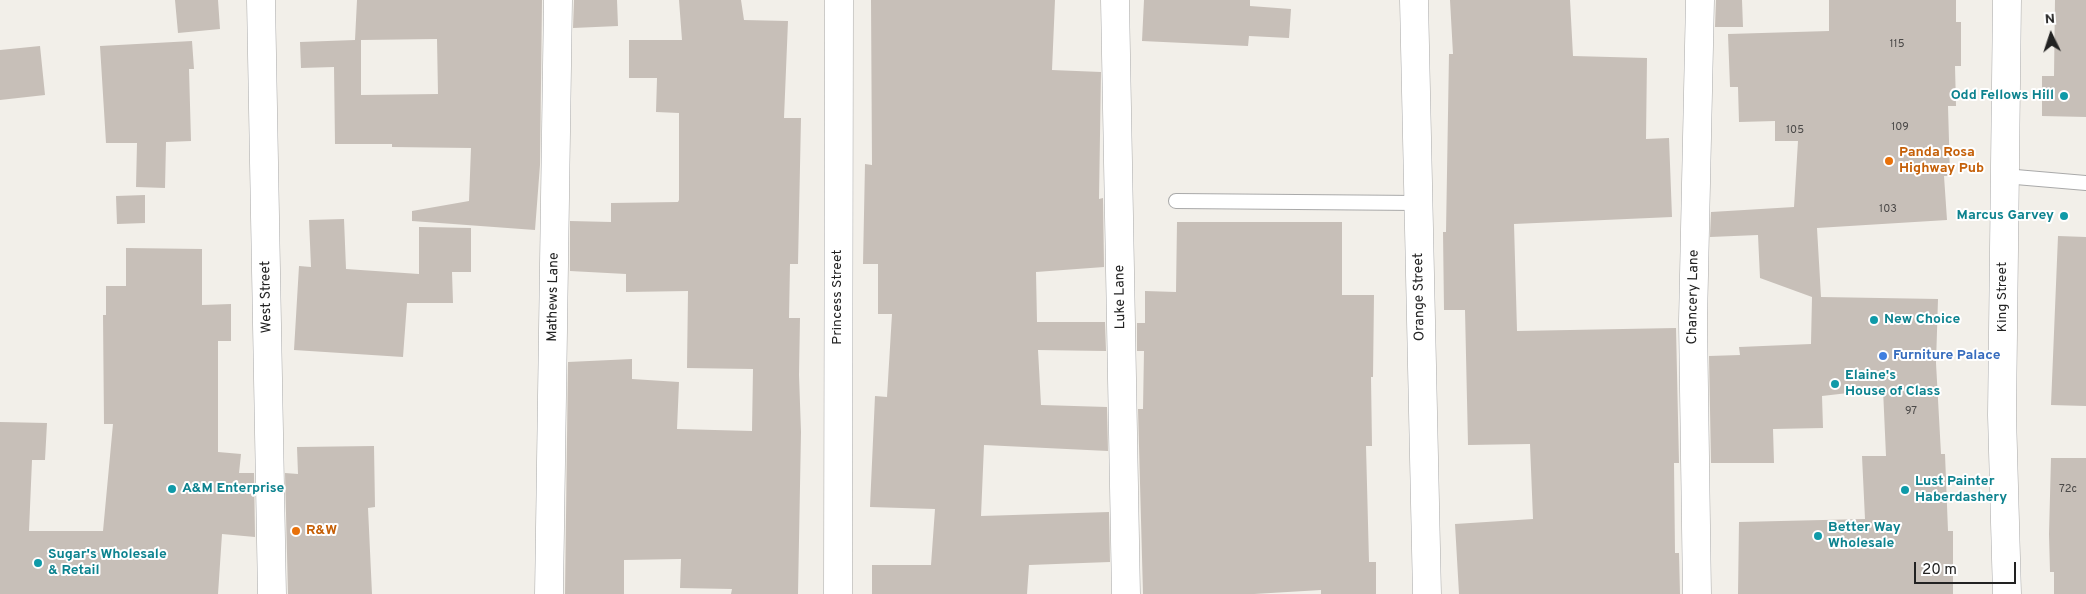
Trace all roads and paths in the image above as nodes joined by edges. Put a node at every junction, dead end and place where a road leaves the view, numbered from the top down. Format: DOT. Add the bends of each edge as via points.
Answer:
graph roads {
  1 [pos="261,0"];
  2 [pos="558,0"];
  3 [pos="839,0"];
  4 [pos="1115,0"];
  5 [pos="1414,0"];
  6 [pos="1700,0"];
  7 [pos="2007,0"];
  8 [pos="2004,176"];
  9 [pos="2086,183"];
  10 [pos="1176,201"];
  11 [pos="1418,203"];
  12 [pos="272,594"];
  13 [pos="549,594"];
  14 [pos="838,594"];
  15 [pos="1126,594"];
  16 [pos="1427,594"];
  17 [pos="1697,594"];
  18 [pos="2007,594"];
  1 -- 12 [label="street, West Street"];
  2 -- 13 [label="street, Mathews Lane"];
  3 -- 14 [label="street, Princess Street"];
  4 -- 15 [label="street, Luke Lane"];
  5 -- 11 [label="street, Orange Street"];
  6 -- 17 [label="street, Chancery Lane" via="1693,321"];
  7 -- 8 [label="street, King Street"];
  8 -- 9 [label="lane"];
  8 -- 18 [label="street, King Street" via="2002,415"];
  10 -- 11 [label="lane"];
  11 -- 16 [label="street, Orange Street"];
}
